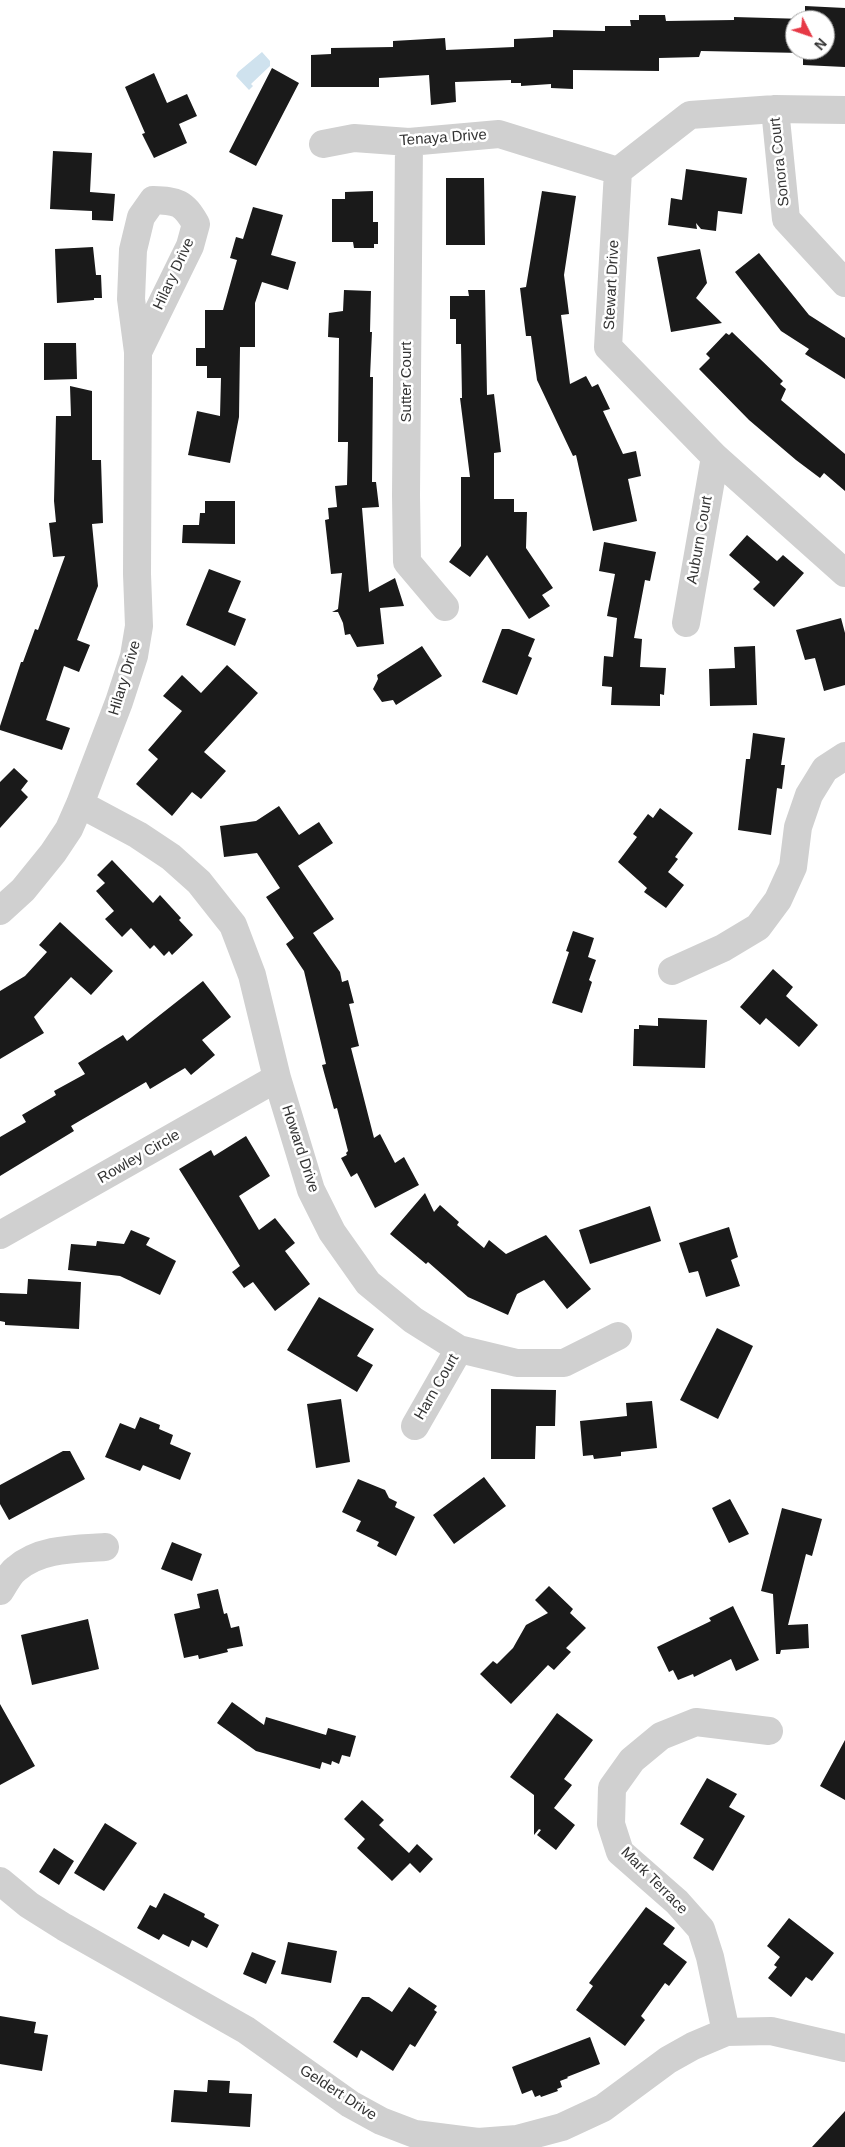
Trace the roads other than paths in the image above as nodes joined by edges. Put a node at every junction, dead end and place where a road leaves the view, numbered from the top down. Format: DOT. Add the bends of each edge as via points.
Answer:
graph roads {
  1 [pos="774,109"];
  2 [pos="845,110"];
  3 [pos="409,142"];
  4 [pos="323,144"];
  5 [pos="618,171"];
  6 [pos="845,282"];
  7 [pos="138,352"];
  8 [pos="715,457"];
  9 [pos="845,573"];
  10 [pos="445,608"];
  11 [pos="686,623"];
  12 [pos="845,756"];
  13 [pos="80,804"];
  14 [pos="0,910"];
  15 [pos="672,971"];
  16 [pos="277,1078"];
  17 [pos="0,1235"];
  18 [pos="618,1336"];
  19 [pos="459,1349"];
  20 [pos="415,1426"];
  21 [pos="105,1547"];
  22 [pos="0,1591"];
  23 [pos="769,1731"];
  24 [pos="0,1881"];
  25 [pos="726,2032"];
  26 [pos="845,2048"];
  1 -- 2 [label="street"];
  1 -- 5 [label="street" via="690,115"];
  1 -- 6 [label="street, Sonora Court" via="786,219"];
  3 -- 4 [label="street, Tenaya Drive" via="354,138"];
  3 -- 5 [label="street, Tenaya Drive" via="498,134"];
  3 -- 10 [label="street, Sutter Court" via="407,562"];
  5 -- 8 [label="street, Stewart Drive" via="608,347"];
  7 -- 7 [label="street, Hilary Drive" via="190,246 196,224 188,210 173,200 153,200 141,217 133,250 131,299"];
  7 -- 13 [label="street, Hilary Drive" via="137,574 140,626 119,702"];
  8 -- 9 [label="street, Stewart Drive"];
  8 -- 11 [label="street, Auburn Court"];
  12 -- 15 [label="street" via="825,769 809,796 798,827 793,867 778,900 758,927 724,948"];
  13 -- 14 [label="street, Hilary Drive" via="53,853 23,890"];
  13 -- 16 [label="street, Howard Drive" via="171,857 199,882 233,925 252,975"];
  16 -- 17 [label="street, Rowley Circle"];
  16 -- 19 [label="street, Howard Drive" via="311,1190 332,1232 368,1283 413,1320"];
  18 -- 19 [label="street, Howard Drive" via="564,1363 517,1362"];
  19 -- 20 [label="street, Harn Court"];
  21 -- 22 [label="street" via="62,1550 36,1557 15,1569"];
  23 -- 25 [label="street, Mark Terrace" via="696,1722 661,1736 632,1760 612,1788 611,1824 620,1852 677,1902 701,1929"];
  24 -- 25 [label="street, Geldert Drive" via="29,1905 64,1927 246,2030 350,2104 380,2121 415,2134 478,2142 517,2140 562,2127 603,2108 668,2060"];
  25 -- 26 [label="street, Geldert Drive" via="772,2031"];
}
